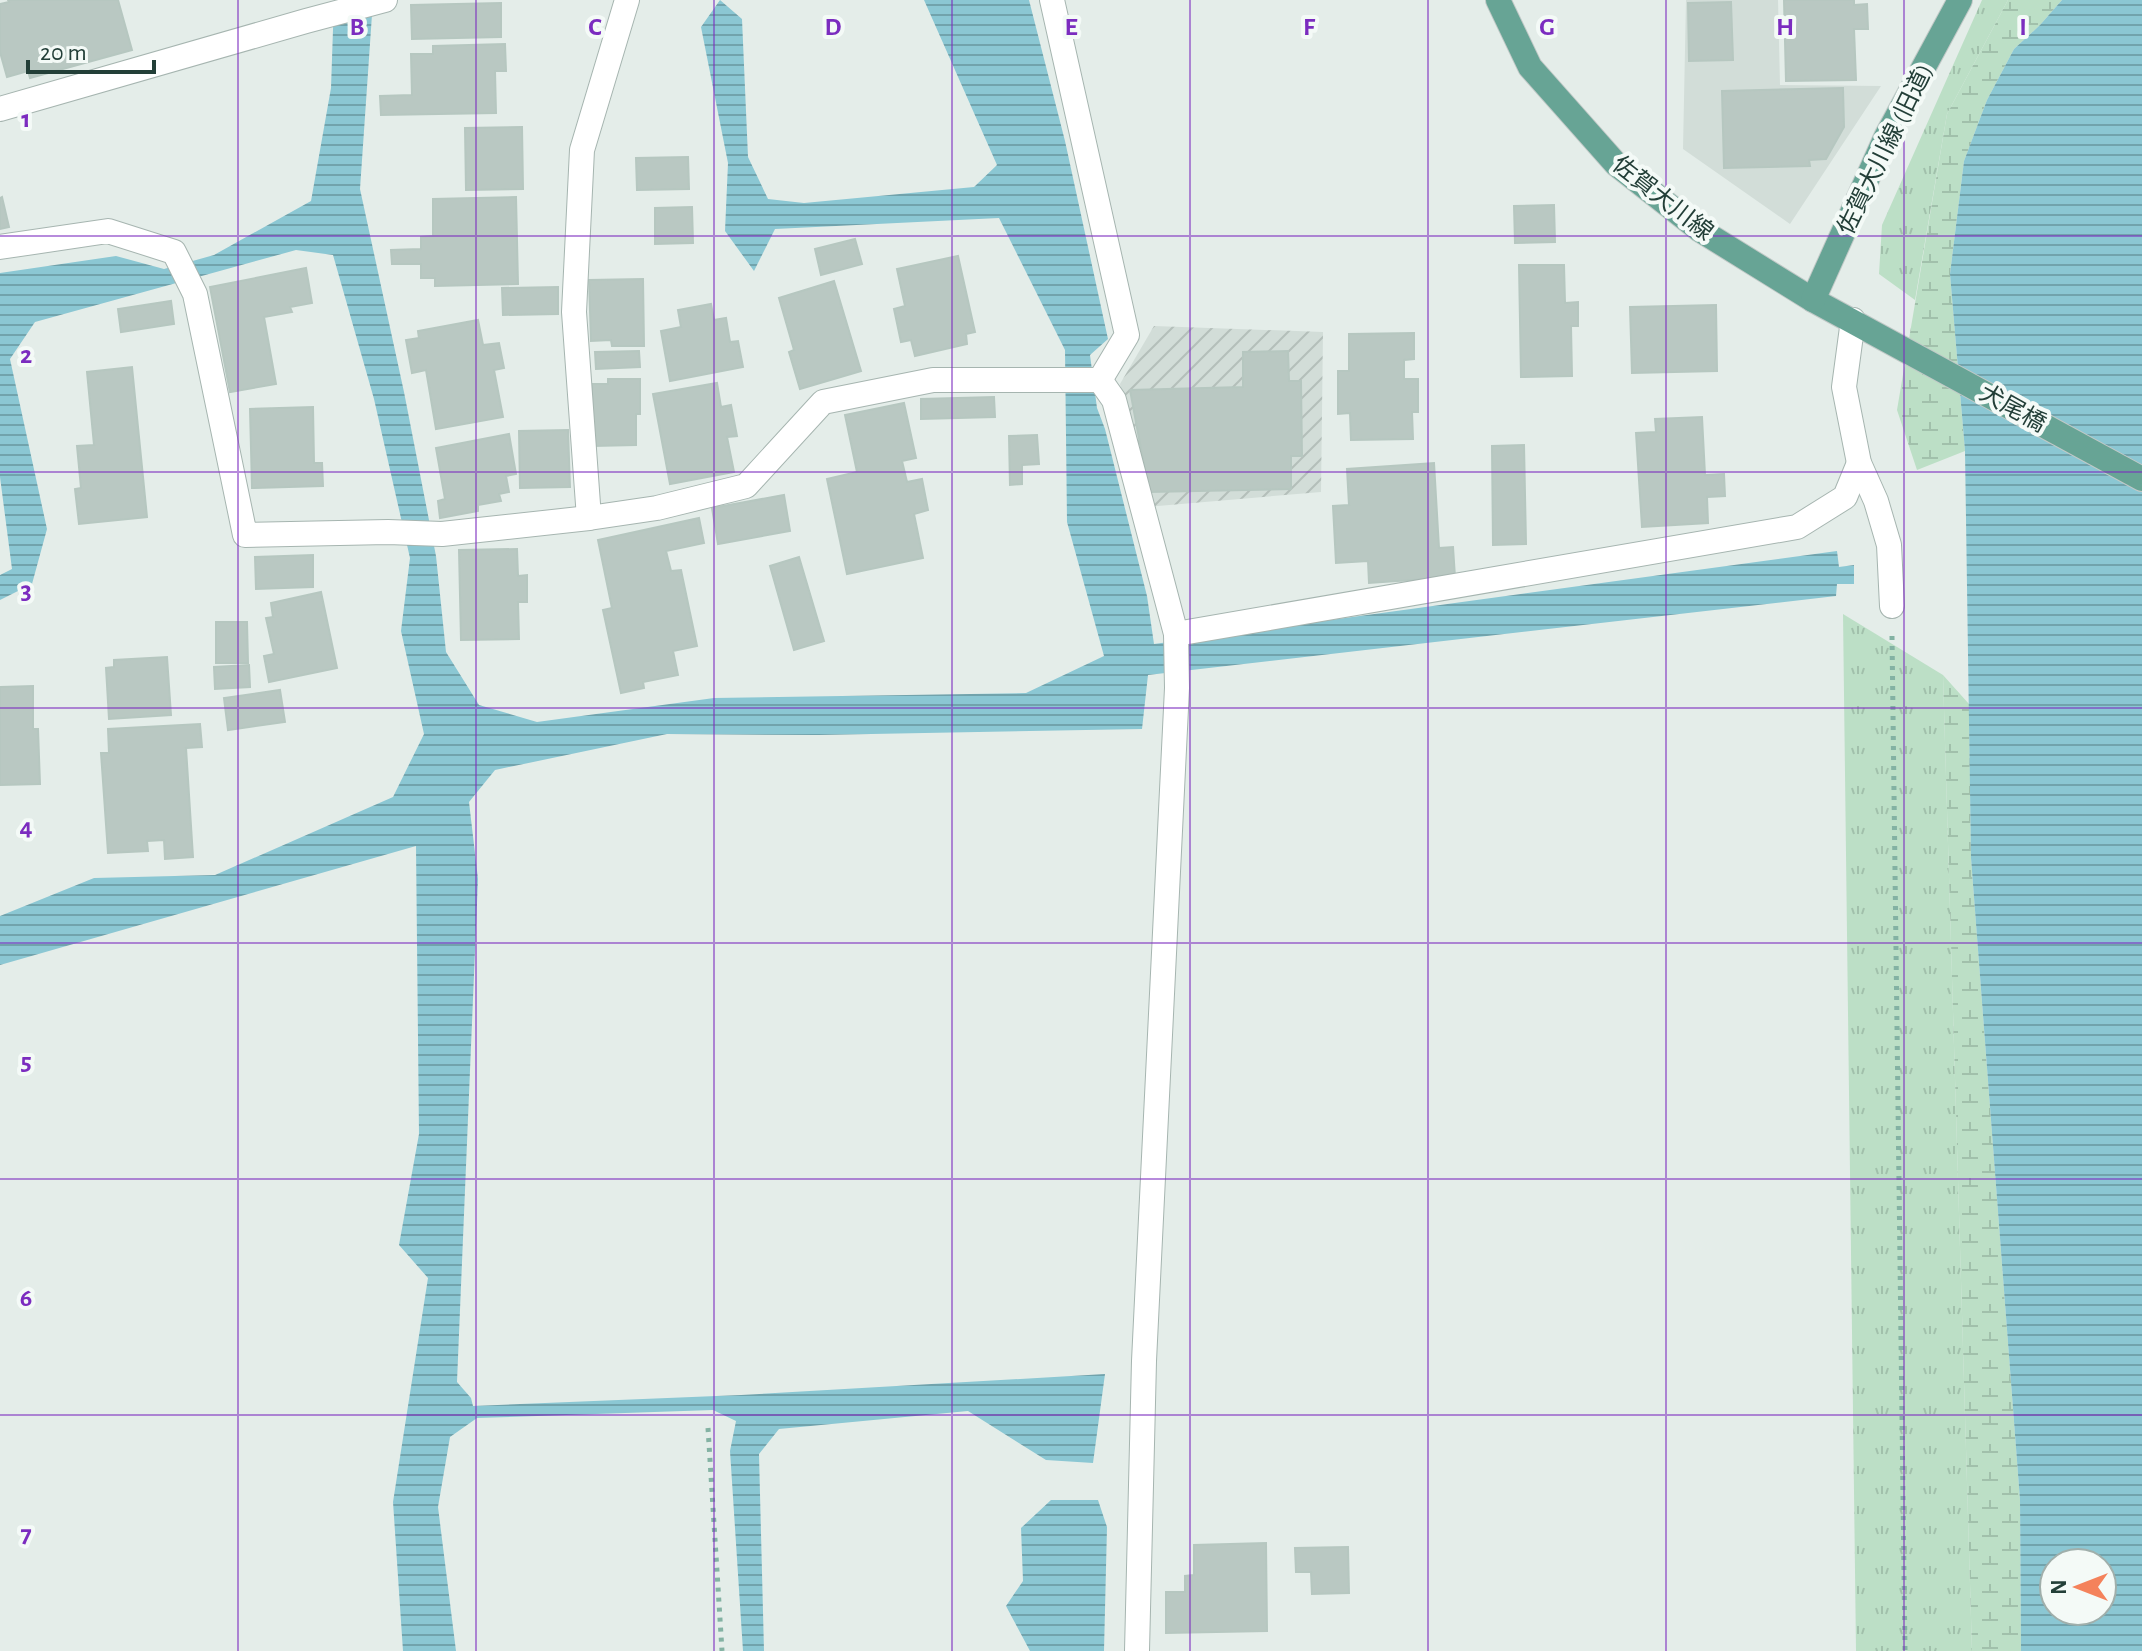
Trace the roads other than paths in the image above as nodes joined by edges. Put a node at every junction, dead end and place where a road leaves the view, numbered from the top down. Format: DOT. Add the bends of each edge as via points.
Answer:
graph roads {
  1 [pos="385,0"];
  2 [pos="627,0"];
  3 [pos="1052,0"];
  4 [pos="1498,0"];
  5 [pos="1960,0"];
  6 [pos="304,10"];
  7 [pos="0,109"];
  8 [pos="0,247"];
  9 [pos="1813,300"];
  10 [pos="1853,320"];
  11 [pos="1884,337"];
  12 [pos="1100,380"];
  13 [pos="1859,463"];
  14 [pos="2142,479"];
  15 [pos="589,518"];
  16 [pos="1892,606"];
  17 [pos="1176,634"];
  18 [pos="1137,1651"];
  1 -- 6 [label="street"];
  2 -- 15 [label="street" via="582,150 574,312"];
  3 -- 12 [label="street" via="1127,335"];
  4 -- 9 [label="main road, 佐賀大川線" via="1530,67 1616,164 1700,230"];
  5 -- 9 [label="main road, 佐賀大川線 (旧道)" via="1886,137"];
  6 -- 7 [label="street"];
  8 -- 15 [label="street" via="108,231 174,252 195,294 245,535 442,534"];
  9 -- 10 [label="main road, 佐賀大川線"];
  10 -- 11 [label="main road, 佐賀大川線"];
  10 -- 13 [label="street" via="1844,387"];
  11 -- 14 [label="main road, 犬尾橋"];
  12 -- 15 [label="street" via="933,380 823,402 746,486"];
  12 -- 17 [label="street" via="1114,400"];
  13 -- 16 [label="street" via="1889,545"];
  13 -- 17 [label="street" via="1845,497 1797,527"];
  17 -- 18 [label="street" via="1144,1361"];
}
